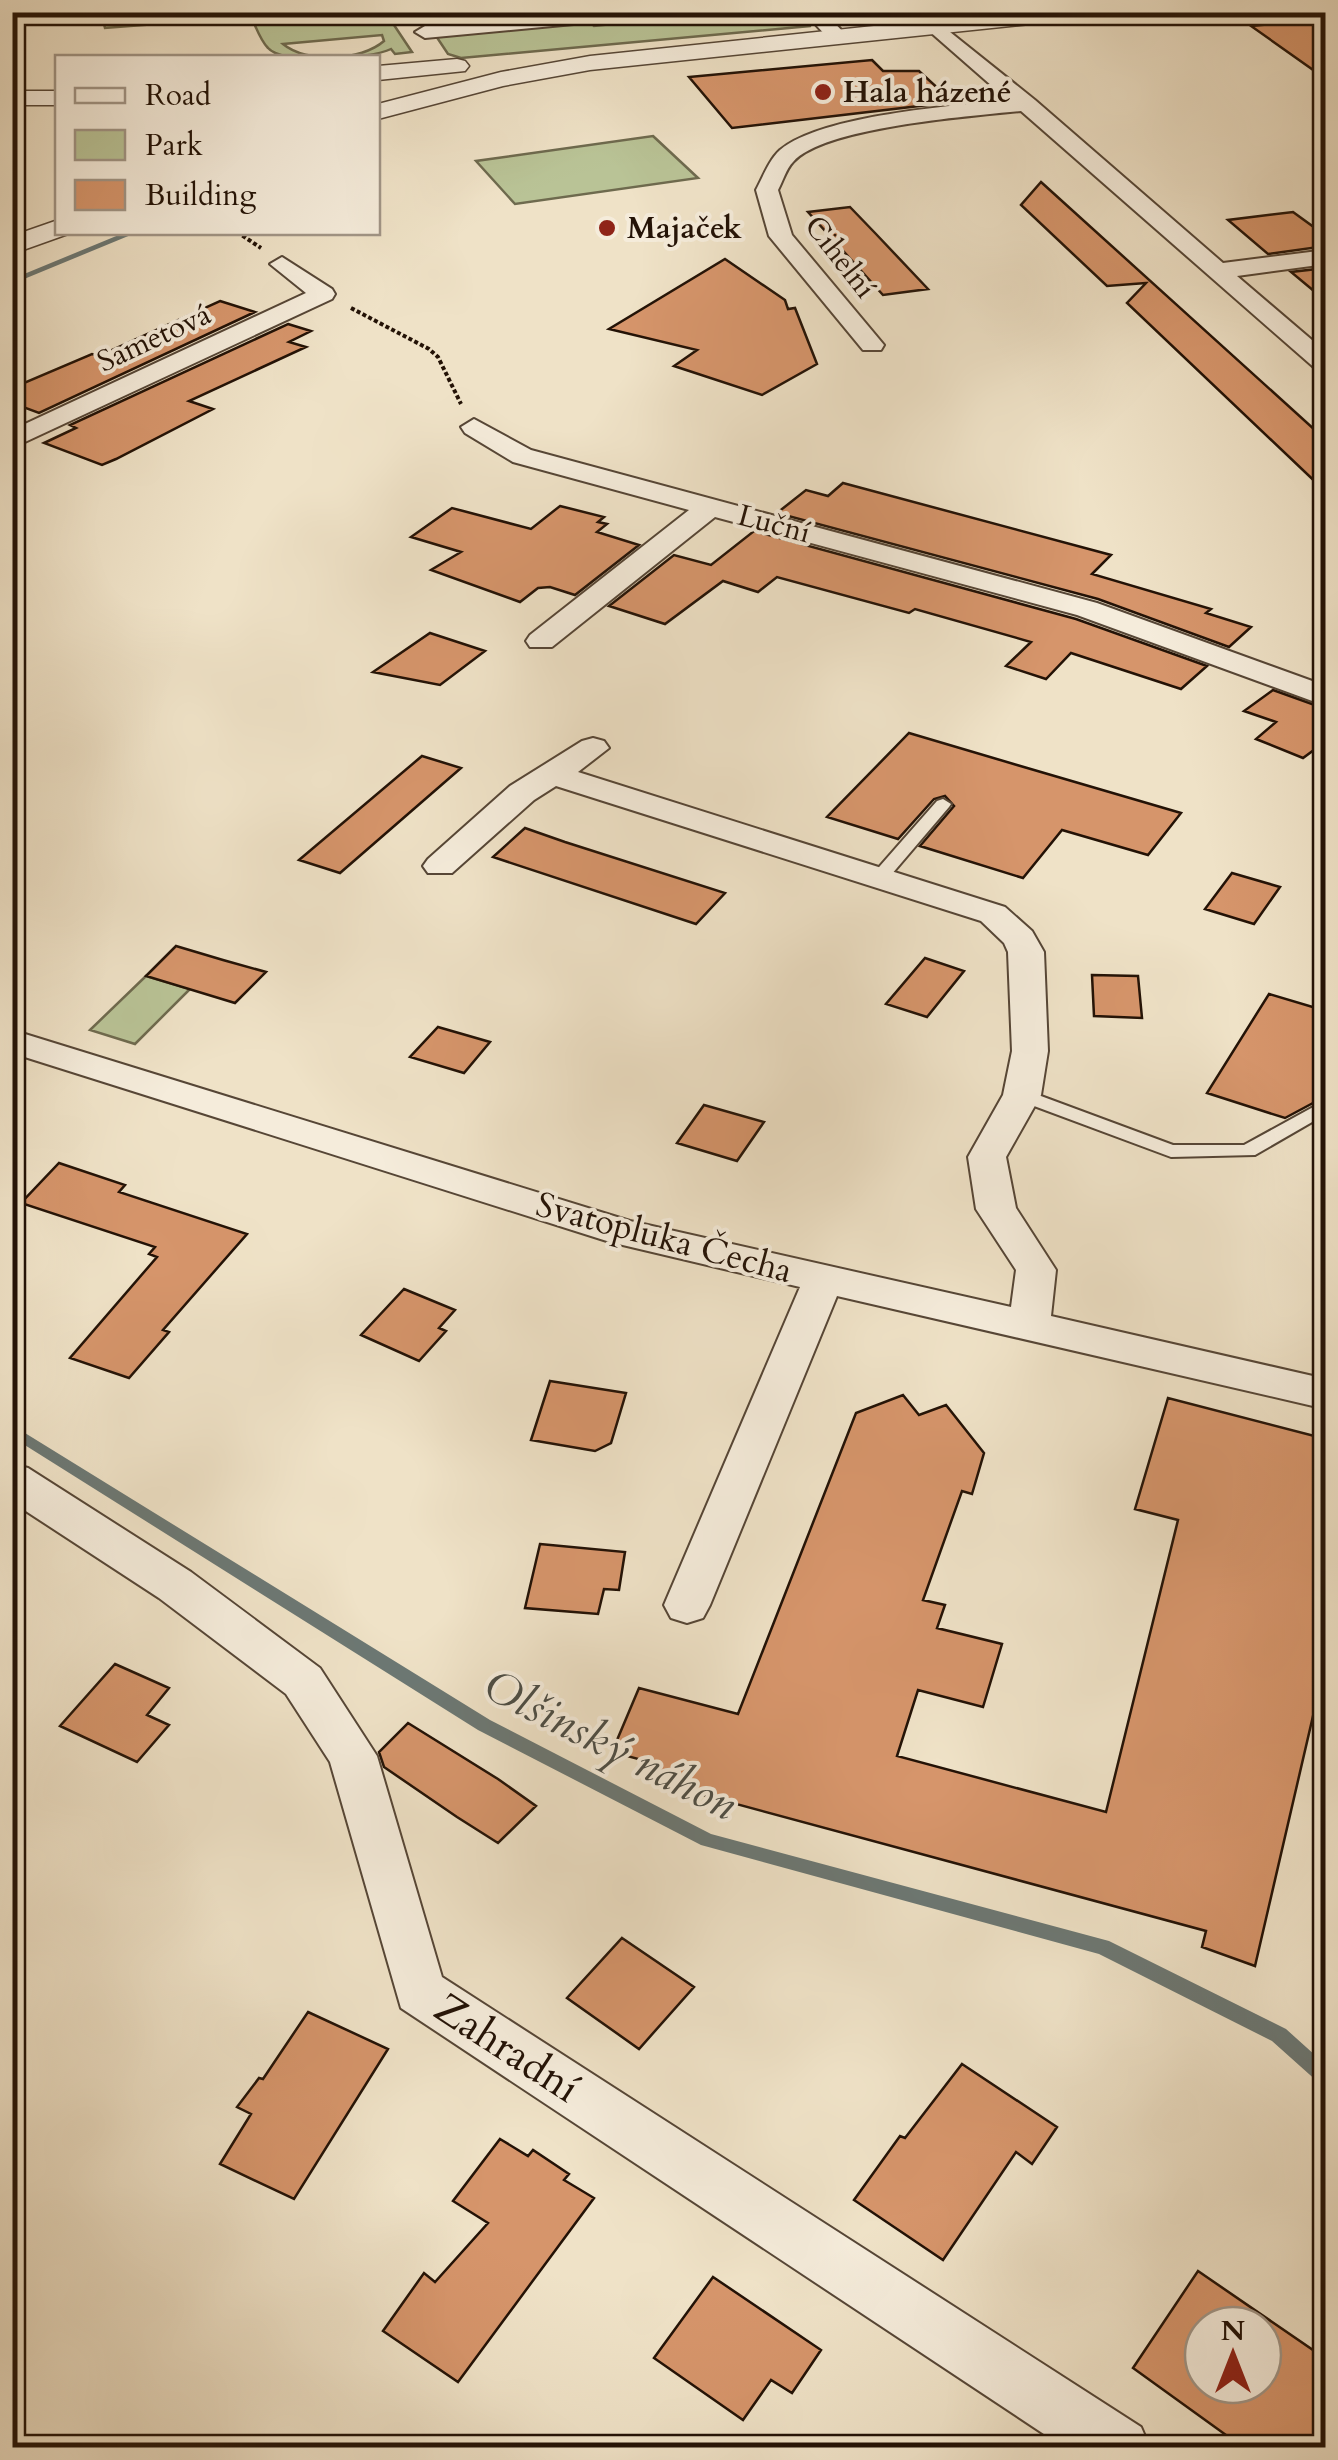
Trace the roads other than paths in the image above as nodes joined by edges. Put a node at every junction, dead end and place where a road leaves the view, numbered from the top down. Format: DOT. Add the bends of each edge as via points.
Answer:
graph roads {
  1 [pos="413,12"];
  2 [pos="637,12"];
  3 [pos="814,12"];
  4 [pos="1078,12"];
  5 [pos="1017,15"];
  6 [pos="483,19"];
  7 [pos="935,26"];
  8 [pos="426,32"];
  9 [pos="836,35"];
  10 [pos="590,63"];
  11 [pos="446,67"];
  12 [pos="380,77"];
  13 [pos="380,79"];
  14 [pos="12,98"];
  15 [pos="55,98"];
  16 [pos="1028,104"];
  17 [pos="384,109"];
  18 [pos="55,229"];
  19 [pos="12,246"];
  20 [pos="1326,257"];
  21 [pos="282,264"];
  22 [pos="1217,270"];
  23 [pos="872,345"];
  24 [pos="1326,365"];
  25 [pos="474,427"];
  26 [pos="12,440"];
  27 [pos="710,507"];
  28 [pos="541,641"];
  29 [pos="1326,697"];
  30 [pos="594,748"];
  31 [pos="552,774"];
  32 [pos="943,804"];
  33 [pos="440,866"];
  34 [pos="880,878"];
  35 [pos="12,1042"];
  36 [pos="1022,1095"];
  37 [pos="1326,1106"];
  38 [pos="823,1280"];
  39 [pos="1029,1327"];
  40 [pos="1326,1394"];
  41 [pos="12,1480"];
  42 [pos="687,1605"];
  43 [pos="1120,2448"];
  1 -- 8 [label="street"];
  2 -- 6 [label="street"];
  3 -- 9 [label="street"];
  4 -- 5 [label="street"];
  5 -- 7 [label="street"];
  6 -- 8 [label="street"];
  7 -- 9 [label="street"];
  7 -- 16 [label="street"];
  8 -- 11 [label="street"];
  9 -- 10 [label="street"];
  10 -- 11 [label="street"];
  10 -- 17 [label="street"];
  11 -- 12 [label="street"];
  13 -- 17 [label="street" via="390,90"];
  14 -- 15 [label="street"];
  16 -- 22 [label="street"];
  16 -- 23 [label="street, Cihelní" via="884,122 787,154 766,190 781,236"];
  18 -- 19 [label="street"];
  20 -- 22 [label="street"];
  21 -- 26 [label="street, Sametová" via="324,294"];
  22 -- 24 [label="street"];
  25 -- 27 [label="street, Luční" via="522,456"];
  27 -- 28 [label="street"];
  27 -- 29 [label="street, Luční" via="1087,609"];
  30 -- 31 [label="street"];
  31 -- 33 [label="street"];
  31 -- 34 [label="street"];
  32 -- 34 [label="lane"];
  34 -- 36 [label="street" via="993,914 1020,938 1030,1051"];
  35 -- 38 [label="street, Svatopluka Čecha" via="624,1233"];
  36 -- 37 [label="lane" via="1171,1152 1248,1152"];
  36 -- 39 [label="street" via="987,1157 996,1209 1036,1270"];
  38 -- 39 [label="street, Svatopluka Čecha"];
  38 -- 42 [label="street"];
  39 -- 40 [label="street, Svatopluka Čecha"];
  41 -- 43 [label="street, Zahradní" via="175,1584 302,1681 353,1756 420,1991"];
}
